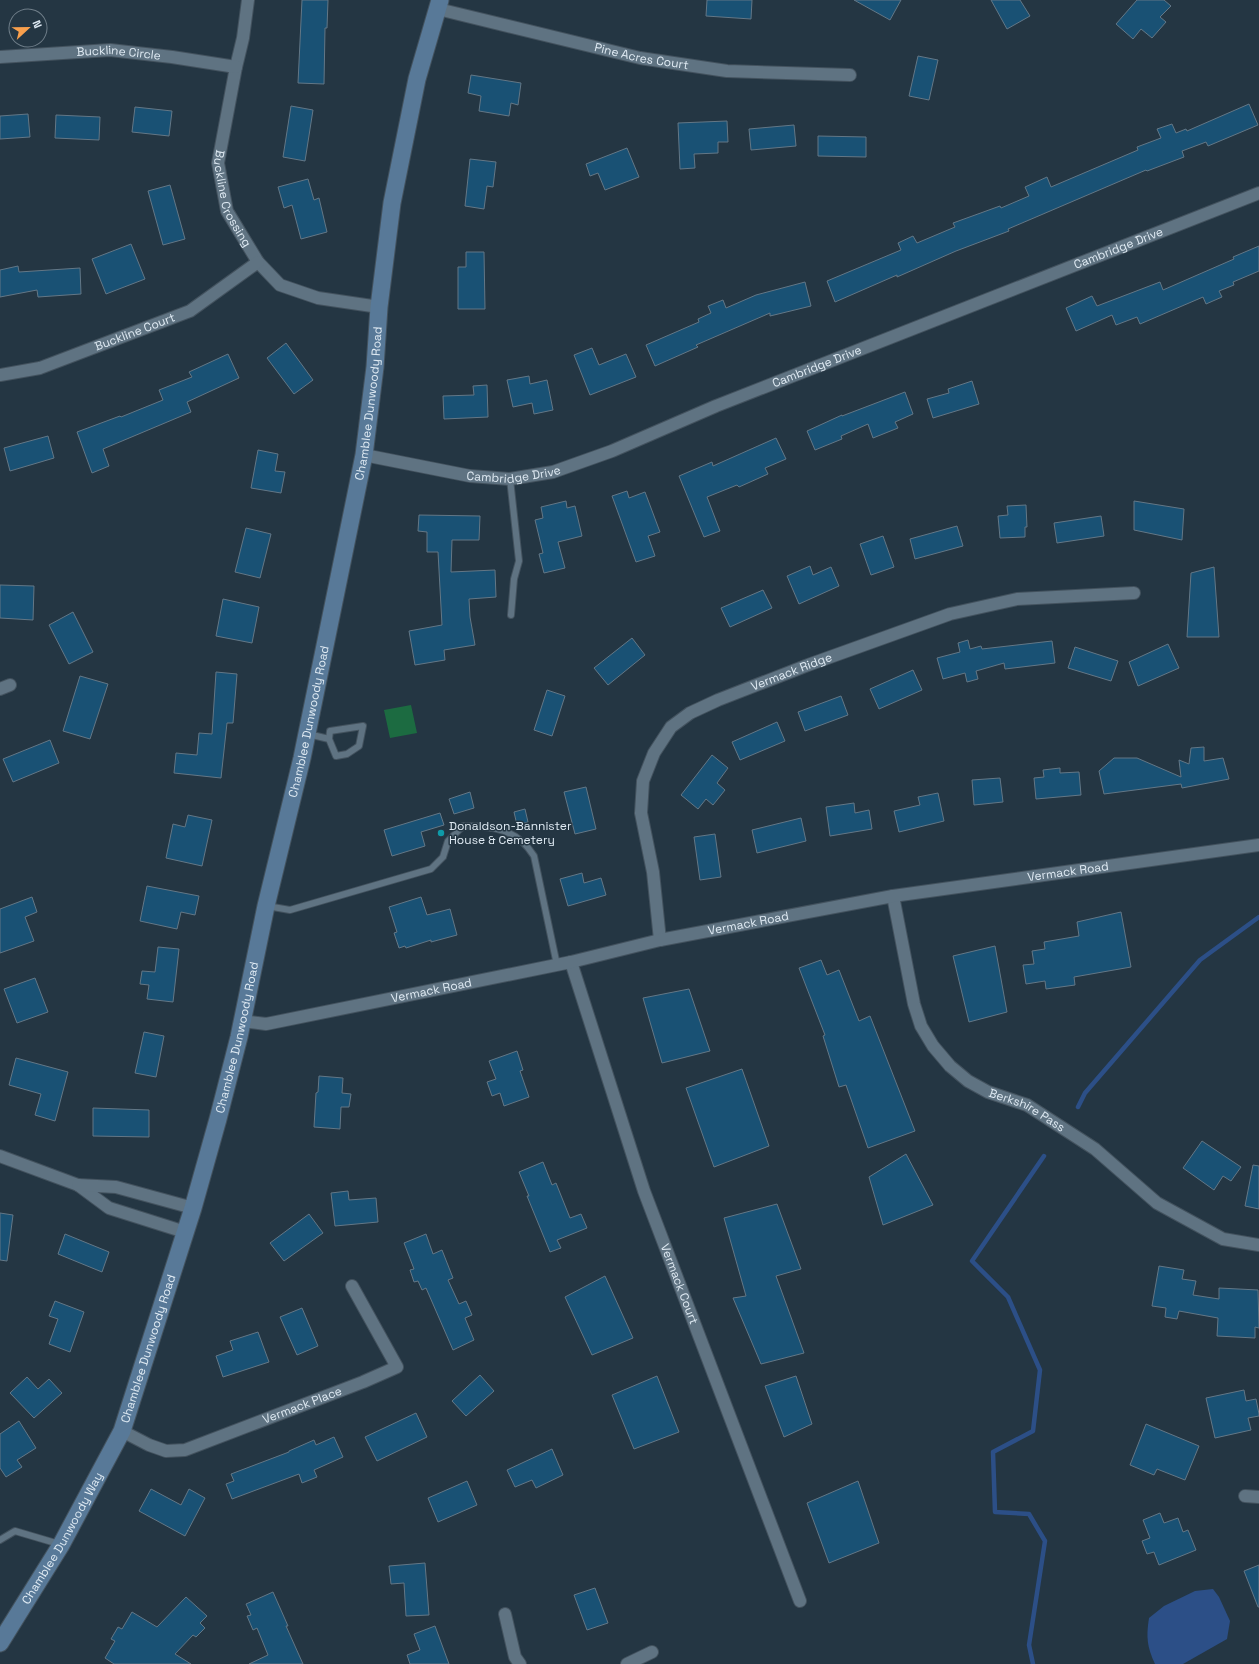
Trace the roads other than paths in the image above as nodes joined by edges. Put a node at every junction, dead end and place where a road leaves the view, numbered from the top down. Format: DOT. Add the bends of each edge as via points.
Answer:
graph roads {
  1 [pos="248,0"];
  2 [pos="439,4"];
  3 [pos="0,57"];
  4 [pos="236,67"];
  5 [pos="850,75"];
  6 [pos="1259,193"];
  7 [pos="258,262"];
  8 [pos="379,307"];
  9 [pos="0,375"];
  10 [pos="364,455"];
  11 [pos="510,479"];
  12 [pos="1134,593"];
  13 [pos="511,615"];
  14 [pos="307,734"];
  15 [pos="329,739"];
  16 [pos="1259,844"];
  17 [pos="893,896"];
  18 [pos="266,906"];
  19 [pos="660,940"];
  20 [pos="571,962"];
  21 [pos="557,965"];
  22 [pos="242,1021"];
  23 [pos="0,1156"];
  24 [pos="78,1185"];
  25 [pos="193,1208"];
  26 [pos="185,1232"];
  27 [pos="1259,1245"];
  28 [pos="352,1286"];
  29 [pos="122,1431"];
  30 [pos="1245,1496"];
  31 [pos="1259,1497"];
  32 [pos="0,1540"];
  33 [pos="61,1545"];
  34 [pos="800,1602"];
  35 [pos="505,1614"];
  36 [pos="0,1643"];
  37 [pos="652,1652"];
  38 [pos="520,1664"];
  39 [pos="627,1664"];
  1 -- 4 [label="street, Buckline Crossing"];
  2 -- 5 [label="street, Pine Acres Court" via="640,58 727,71"];
  2 -- 8 [label="street, Chamblee Dunwoody Road" via="417,79 392,203"];
  3 -- 4 [label="street, Buckline Circle" via="110,50"];
  4 -- 7 [label="street, Buckline Crossing" via="218,163 227,211"];
  6 -- 11 [label="street, Cambridge Drive" via="716,406 612,452 553,472"];
  7 -- 8 [label="street, Buckline Crossing" via="280,285 318,298"];
  7 -- 9 [label="street, Buckline Court" via="190,311 40,368"];
  8 -- 10 [label="street, Chamblee Dunwoody Road" via="375,367"];
  10 -- 11 [label="street, Cambridge Drive" via="470,476"];
  10 -- 14 [label="street, Chamblee Dunwoody Road"];
  11 -- 13 [label="lane" via="519,561 514,579"];
  12 -- 19 [label="street, Vermack Ridge" via="1017,599 950,614 808,664 690,713 671,727 654,753 643,781 641,813 653,872"];
  14 -- 15 [label="lane"];
  14 -- 18 [label="street, Chamblee Dunwoody Road"];
  15 -- 15 [label="lane" via="336,756 347,754 359,746 363,726 330,731"];
  16 -- 17 [label="street, Vermack Road"];
  17 -- 19 [label="street, Vermack Road"];
  17 -- 27 [label="street, Berkshire Pass" via="918,1019 933,1046 950,1066 968,1081 988,1092 1026,1105 1095,1149 1157,1203 1223,1238"];
  18 -- 21 [label="lane" via="290,910 431,869 443,856 448,842 463,826 481,826 510,832 526,844 534,856"];
  18 -- 22 [label="street, Chamblee Dunwoody Road"];
  19 -- 20 [label="street, Vermack Road"];
  20 -- 21 [label="street, Vermack Road"];
  20 -- 34 [label="street, Vermack Court" via="644,1191"];
  21 -- 22 [label="street, Vermack Road" via="266,1024"];
  22 -- 25 [label="street, Chamblee Dunwoody Road"];
  23 -- 24 [label="street"];
  24 -- 25 [label="street" via="116,1187"];
  24 -- 26 [label="street" via="109,1208"];
  25 -- 26 [label="street, Chamblee Dunwoody Road"];
  26 -- 29 [label="street, Chamblee Dunwoody Road"];
  28 -- 29 [label="street, Vermack Place" via="397,1366 363,1382 185,1450 166,1451"];
  29 -- 33 [label="street, Chamblee Dunwoody Way"];
  30 -- 31 [label="street"];
  32 -- 33 [label="lane" via="15,1531"];
  33 -- 36 [label="street, Chamblee Dunwoody Way"];
  35 -- 38 [label="street" via="515,1657"];
  37 -- 39 [label="street"];
}
